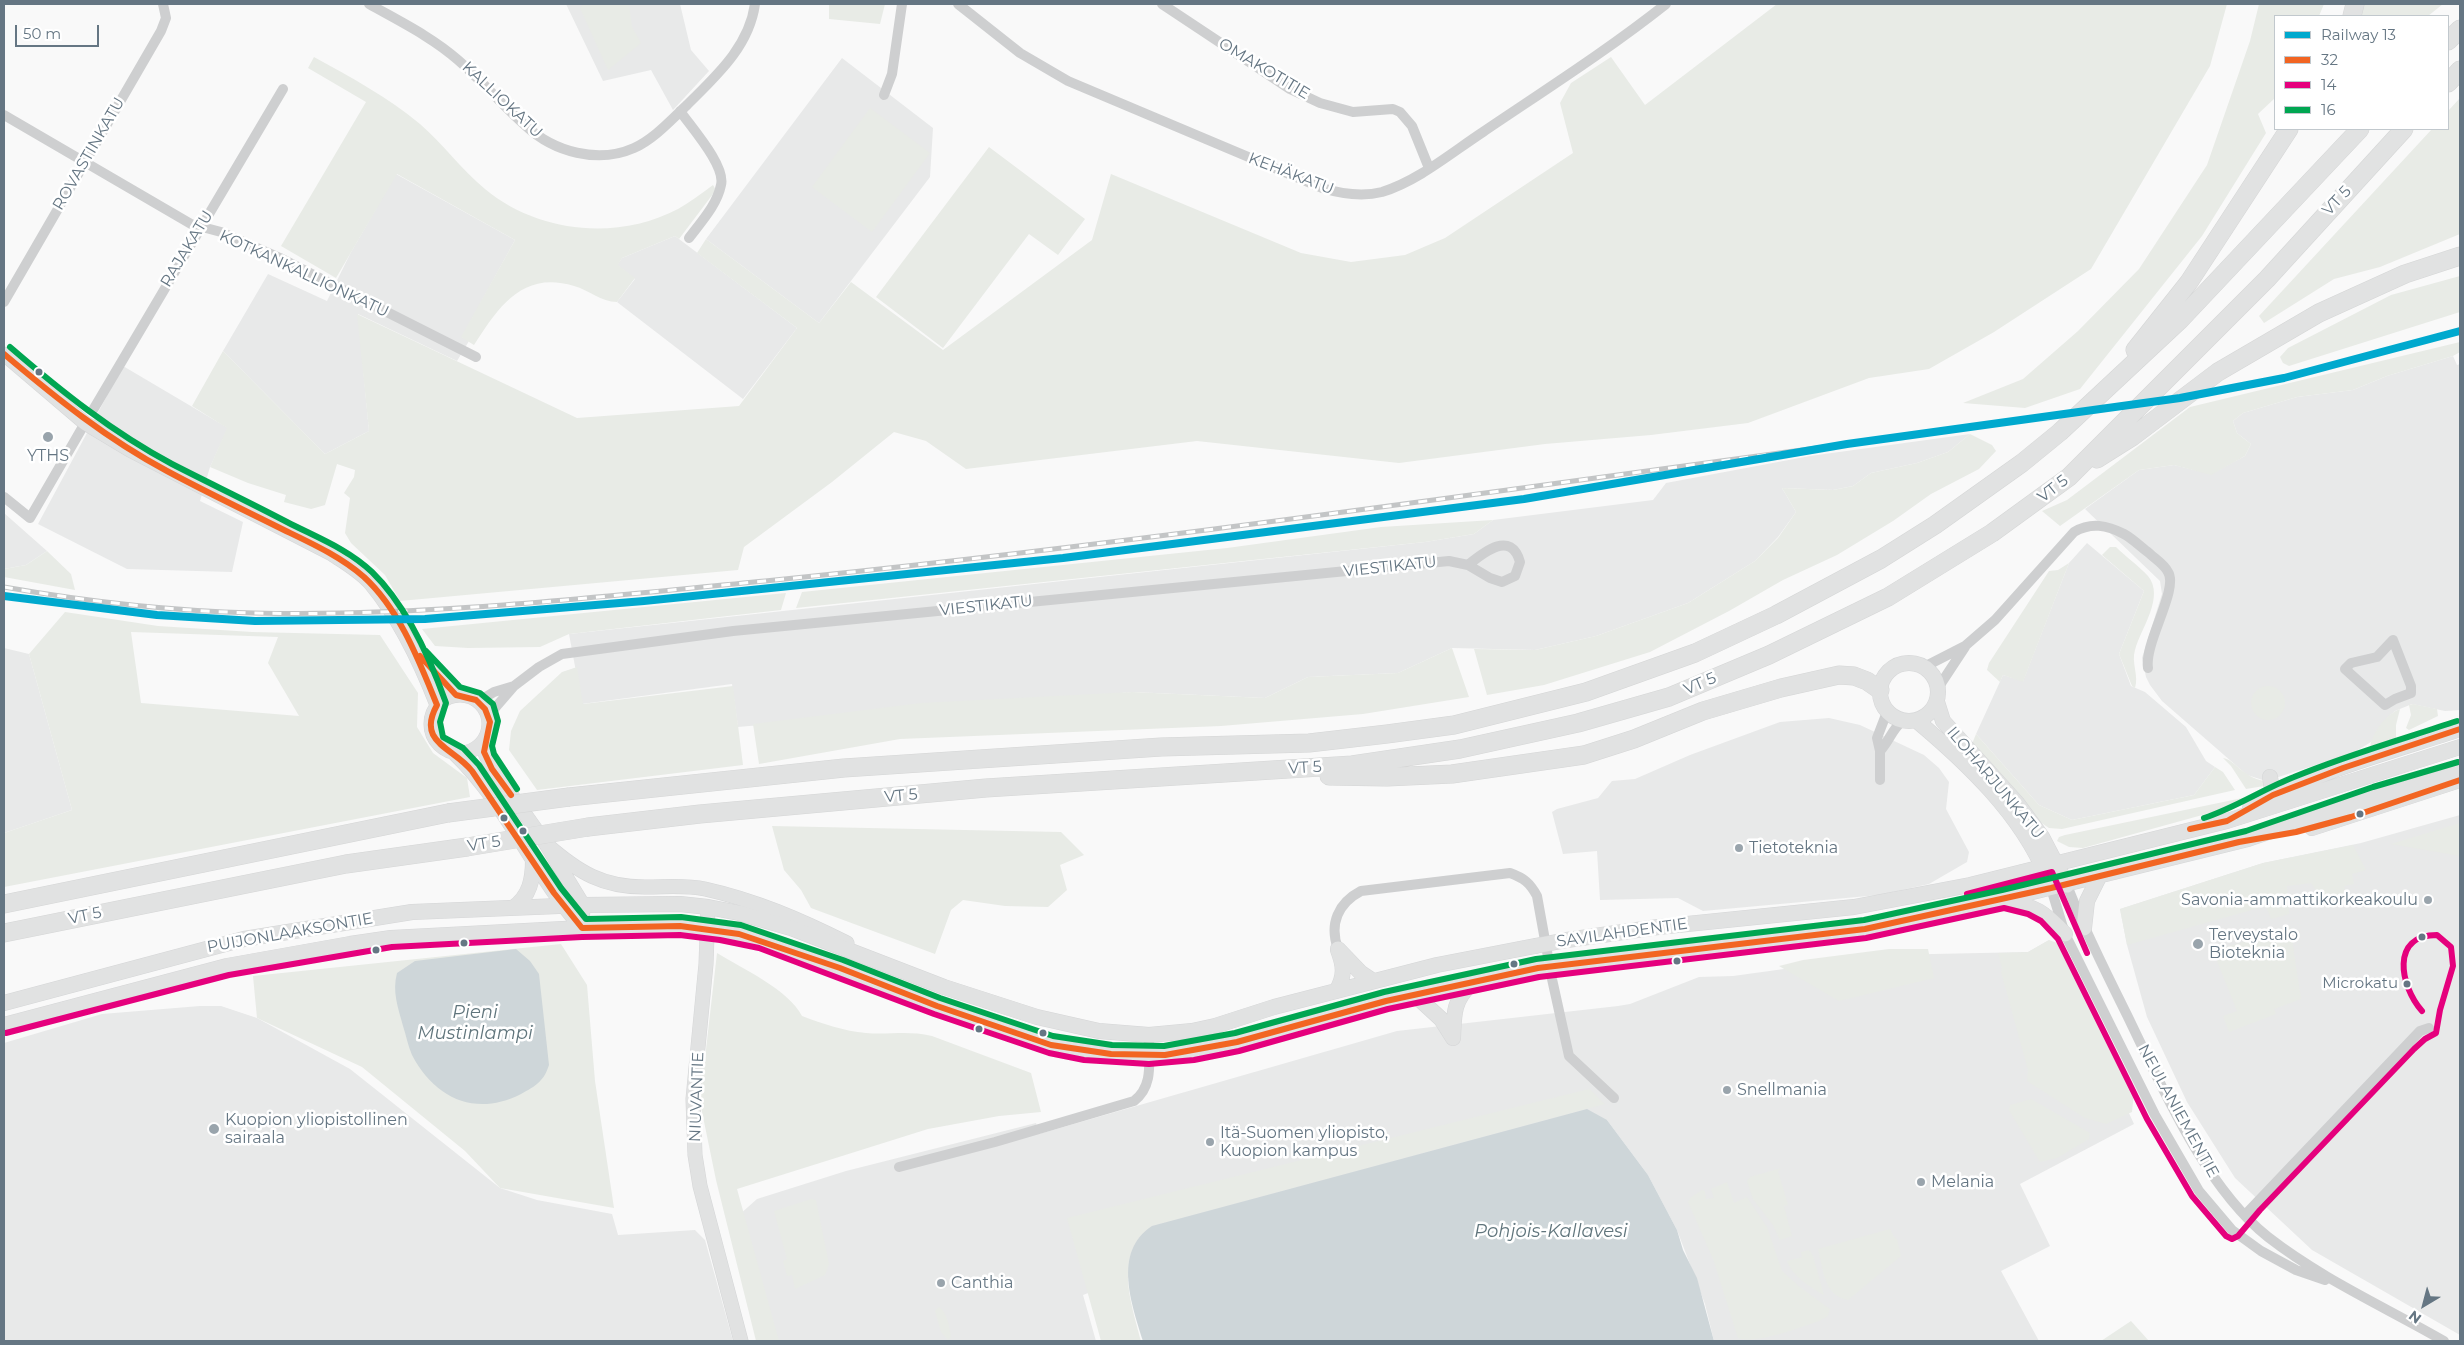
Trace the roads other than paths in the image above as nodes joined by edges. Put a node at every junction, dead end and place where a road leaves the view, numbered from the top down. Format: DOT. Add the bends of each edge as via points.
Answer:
graph roads {
  1 [pos="162,4"];
  2 [pos="369,4"];
  3 [pos="755,4"];
  4 [pos="902,4"];
  5 [pos="958,4"];
  6 [pos="1162,4"];
  7 [pos="1666,4"];
  8 [pos="2460,29"];
  9 [pos="2449,40"];
  10 [pos="2460,70"];
  11 [pos="2449,82"];
  12 [pos="283,88"];
  13 [pos="884,95"];
  14 [pos="680,111"];
  15 [pos="4,114"];
  16 [pos="2288,130"];
  17 [pos="2359,130"];
  18 [pos="2403,130"];
  19 [pos="84,162"];
  20 [pos="1428,168"];
  21 [pos="199,227"];
  22 [pos="689,238"];
  23 [pos="2460,256"];
  24 [pos="4,302"];
  25 [pos="4,354"];
  26 [pos="476,357"];
  27 [pos="93,410"];
  28 [pos="84,423"];
  29 [pos="2060,432"];
  30 [pos="2069,477"];
  31 [pos="4,497"];
  32 [pos="1468,565"];
  33 [pos="1966,646"];
  34 [pos="411,647"];
  35 [pos="1924,667"];
  36 [pos="2148,668"];
  37 [pos="514,686"];
  38 [pos="1880,690"];
  39 [pos="456,695"];
  40 [pos="1938,695"];
  41 [pos="479,702"];
  42 [pos="437,705"];
  43 [pos="2385,705"];
  44 [pos="1887,712"];
  45 [pos="488,716"];
  46 [pos="1910,721"];
  47 [pos="2460,729"];
  48 [pos="484,742"];
  49 [pos="2454,749"];
  50 [pos="1880,751"];
  51 [pos="455,754"];
  52 [pos="1263,771"];
  53 [pos="2459,774"];
  54 [pos="2270,777"];
  55 [pos="1880,780"];
  56 [pos="2273,794"];
  57 [pos="2227,821"];
  58 [pos="2239,842"];
  59 [pos="546,844"];
  60 [pos="533,860"];
  61 [pos="2057,862"];
  62 [pos="2042,868"];
  63 [pos="2100,875"];
  64 [pos="2067,885"];
  65 [pos="2051,888"];
  66 [pos="2004,899"];
  67 [pos="4,904"];
  68 [pos="583,905"];
  69 [pos="562,906"];
  70 [pos="708,907"];
  71 [pos="513,908"];
  72 [pos="582,928"];
  73 [pos="708,928"];
  74 [pos="2084,928"];
  75 [pos="4,933"];
  76 [pos="2065,934"];
  77 [pos="1338,949"];
  78 [pos="891,965"];
  79 [pos="1373,981"];
  80 [pos="1471,984"];
  81 [pos="1337,990"];
  82 [pos="1416,994"];
  83 [pos="4,1003"];
  84 [pos="4,1025"];
  85 [pos="2429,1028"];
  86 [pos="1149,1035"];
  87 [pos="1148,1055"];
  88 [pos="1614,1098"];
  89 [pos="899,1167"];
  90 [pos="2245,1215"];
  91 [pos="2344,1287"];
  92 [pos="741,1341"];
  93 [pos="2444,1341"];
  1 -- 19 [label="street, ROVASTINKATU" via="166,18 161,31"];
  2 -- 14 [label="street, KALLIOKATU" via="457,59 526,127 566,150 590,155 624,152 646,141"];
  3 -- 14 [label="street, KALLIOKATU" via="738,50 715,78"];
  4 -- 13 [label="street" via="892,74"];
  5 -- 20 [label="street, KEHÄKATU" via="1020,54 1068,81 1322,188 1352,195 1380,192 1401,185"];
  6 -- 20 [label="street, OMAKOTITIE" via="1290,89 1313,100 1353,112 1393,109 1400,112 1412,126"];
  7 -- 20 [label="street, KEHÄKATU" via="1583,65"];
  8 -- 9 [label="highway"];
  10 -- 11 [label="highway"];
  12 -- 21 [label="street, RAJAKATU"];
  14 -- 22 [label="street" via="717,165 722,183 716,201"];
  15 -- 19 [label="street, KOTKANKALLIONKATU"];
  16 -- 29 [label="highway" via="2190,282 2136,349"];
  17 -- 29 [label="highway, VT 5" via="2180,320"];
  18 -- 30 [label="highway, VT 5" via="2267,279"];
  19 -- 21 [label="street, KOTKANKALLIONKATU"];
  19 -- 24 [label="street, ROVASTINKATU"];
  21 -- 26 [label="street, KOTKANKALLIONKATU" via="221,232 280,258"];
  21 -- 27 [label="street, RAJAKATU"];
  23 -- 30 [label="highway" via="2405,274 2319,313 2218,372 2132,437"];
  25 -- 28 [label="main road"];
  28 -- 31 [label="street" via="30,518"];
  28 -- 34 [label="main road" via="343,562 371,584"];
  29 -- 67 [label="highway, VT 5, bridge" via="1935,525 1849,578 1776,616 1695,653 1586,692 1454,725 1309,743 1161,747 844,768 570,797 448,813"];
  30 -- 52 [label="highway, VT 5" via="1992,533 1888,597 1769,656 1669,697 1578,723 1460,749 1352,765"];
  32 -- 32 [label="street, VIESTIKATU" via="1484,552 1501,545 1514,549 1520,562 1515,576 1502,582"];
  32 -- 37 [label="street, VIESTIKATU" via="1448,561 733,631 562,654"];
  33 -- 35 [label="street"];
  33 -- 36 [label="street" via="2009,606 2074,532 2096,525 2113,528 2128,536 2169,572 2171,586 2148,652"];
  33 -- 40 [label="street"];
  34 -- 39 [label="main road"];
  34 -- 42 [label="main road"];
  35 -- 38 [label="main road" via="1911,663 1894,667 1886,673"];
  35 -- 40 [label="main road" via="1933,675"];
  37 -- 41 [label="street, VIESTIKATU" via="494,692"];
  37 -- 45 [label="street, VIESTIKATU"];
  38 -- 44 [label="main road" via="1882,705"];
  38 -- 52 [label="highway" via="1854,676 1839,675 1703,711 1584,755 1500,768 1387,777"];
  39 -- 41 [label="main road" via="469,696"];
  39 -- 42 [label="main road"];
  40 -- 46 [label="main road" via="1932,711"];
  40 -- 61 [label="main road, ILOHARJUNKATU" via="1944,722 2016,803"];
  41 -- 45 [label="main road"];
  42 -- 51 [label="main road" via="431,718 433,736 442,748"];
  43 -- 43 [label="street" via="2408,696 2412,690 2392,640 2377,657 2351,663 2345,669"];
  44 -- 46 [label="main road"];
  44 -- 50 [label="street" via="1877,738"];
  45 -- 48 [label="main road" via="489,728"];
  46 -- 50 [label="street" via="1894,728"];
  46 -- 62 [label="main road, ILOHARJUNKATU" via="1976,773 2024,834"];
  47 -- 56 [label="main road"];
  48 -- 51 [label="main road" via="474,750"];
  48 -- 59 [label="main road" via="484,751 491,766"];
  49 -- 57 [label="main road, SAVILAHDENTIE"];
  50 -- 55 [label="street"];
  51 -- 60 [label="main road" via="481,782"];
  52 -- 75 [label="highway, VT 5, bridge" via="986,788 588,827 346,864"];
  53 -- 58 [label="main road, SAVILAHDENTIE" via="2376,795"];
  53 -- 58 [label="main road" via="2312,828 2268,839"];
  54 -- 56 [label="main road"];
  56 -- 57 [label="main road"];
  57 -- 61 [label="main road, SAVILAHDENTIE"];
  58 -- 63 [label="main road, SAVILAHDENTIE"];
  59 -- 68 [label="main road"];
  59 -- 78 [label="main road" via="588,876 609,884 702,888 736,897 802,921"];
  60 -- 69 [label="main road"];
  60 -- 71 [label="main road" via="529,888"];
  61 -- 62 [label="main road, SAVILAHDENTIE"];
  61 -- 64 [label="main road, NEULANIEMENTIE"];
  62 -- 65 [label="main road, NEULANIEMENTIE"];
  62 -- 79 [label="main road, SAVILAHDENTIE, bridge" via="1854,907 1658,926 1567,940 1471,957"];
  63 -- 64 [label="main road, SAVILAHDENTIE"];
  63 -- 74 [label="main road" via="2086,901"];
  64 -- 65 [label="main road, SAVILAHDENTIE"];
  64 -- 74 [label="street, NEULANIEMENTIE"];
  65 -- 66 [label="main road, SAVILAHDENTIE"];
  65 -- 76 [label="street, NEULANIEMENTIE"];
  66 -- 76 [label="main road" via="2032,906 2046,914"];
  66 -- 80 [label="main road, SAVILAHDENTIE, bridge" via="1865,929 1572,963"];
  68 -- 69 [label="main road, PUIJONLAAKSONTIE"];
  68 -- 70 [label="main road, SAVILAHDENTIE" via="680,904"];
  68 -- 72 [label="main road"];
  69 -- 71 [label="main road, PUIJONLAAKSONTIE"];
  69 -- 72 [label="main road"];
  70 -- 73 [label="main road, NIUVANTIE"];
  70 -- 78 [label="main road, SAVILAHDENTIE" via="791,928"];
  71 -- 83 [label="main road, PUIJONLAAKSONTIE" via="412,912 244,939"];
  72 -- 73 [label="main road, SAVILAHDENTIE"];
  72 -- 84 [label="main road, PUIJONLAAKSONTIE" via="391,938 350,944 227,966"];
  73 -- 87 [label="main road, SAVILAHDENTIE" via="761,940 1051,1045"];
  73 -- 92 [label="main road, NIUVANTIE" via="693,1099 695,1156"];
  74 -- 90 [label="street, NEULANIEMENTIE" via="2164,1093 2226,1194"];
  76 -- 91 [label="street, NEULANIEMENTIE" via="2155,1115 2199,1191 2232,1230 2274,1259"];
  77 -- 79 [label="main road"];
  77 -- 81 [label="main road" via="1344,965 1344,978"];
  77 -- 88 [label="street" via="1334,928 1339,910 1348,898 1361,891 1510,873 1522,877 1537,896 1569,1056"];
  78 -- 86 [label="main road, SAVILAHDENTIE" via="944,987 1037,1018 1099,1031"];
  79 -- 81 [label="main road, SAVILAHDENTIE"];
  80 -- 82 [label="main road, SAVILAHDENTIE"];
  80 -- 82 [label="main road" via="1460,994 1457,1002 1454,1038 1441,1019"];
  81 -- 86 [label="main road, SAVILAHDENTIE" via="1215,1026"];
  82 -- 87 [label="main road, SAVILAHDENTIE" via="1237,1042"];
  85 -- 90 [label="street" via="2420,1031"];
  86 -- 87 [label="street"];
  87 -- 89 [label="street" via="1149,1076 1143,1094 1134,1101"];
  90 -- 91 [label="street, NEULANIEMENTIE" via="2276,1243"];
  91 -- 93 [label="street, NEULANIEMENTIE"];
}
